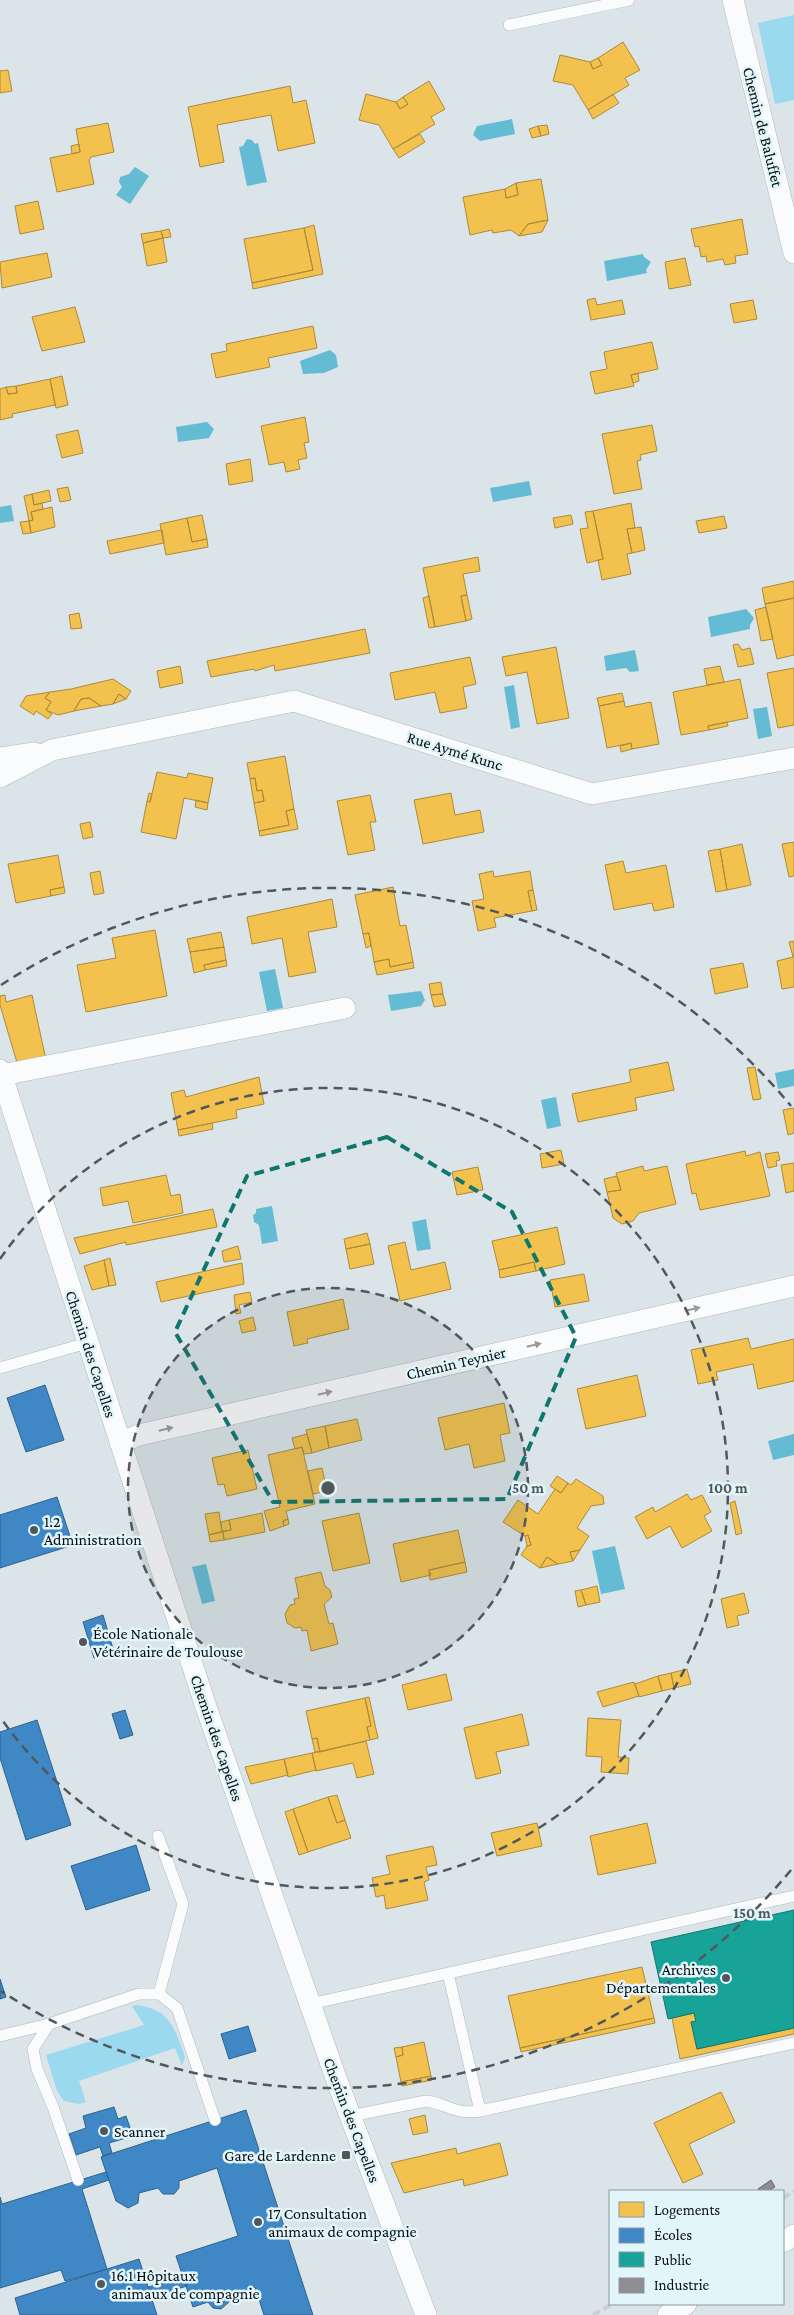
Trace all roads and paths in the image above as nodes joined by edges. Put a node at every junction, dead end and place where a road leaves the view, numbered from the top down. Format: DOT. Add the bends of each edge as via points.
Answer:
graph roads {
  1 [pos="629,0"];
  2 [pos="733,0"];
  3 [pos="508,25"];
  4 [pos="794,253"];
  5 [pos="116,736"];
  6 [pos="52,750"];
  7 [pos="0,758"];
  8 [pos="794,758"];
  9 [pos="0,777"];
  10 [pos="0,791"];
  11 [pos="345,1008"];
  12 [pos="1,1073"];
  13 [pos="794,1286"];
  14 [pos="87,1342"];
  15 [pos="0,1368"];
  16 [pos="120,1443"];
  17 [pos="158,1836"];
  18 [pos="794,1896"];
  19 [pos="448,1973"];
  20 [pos="159,1994"];
  21 [pos="310,2004"];
  22 [pos="49,2024"];
  23 [pos="0,2036"];
  24 [pos="794,2043"];
  25 [pos="480,2111"];
  26 [pos="350,2116"];
  27 [pos="215,2120"];
  28 [pos="78,2180"];
  29 [pos="684,2305"];
  30 [pos="426,2315"];
  31 [pos="668,2315"];
  1 -- 3 [label="lane"];
  2 -- 4 [label="street, Chemin de Baluffet"];
  5 -- 6 [label="street, Rue Aymé Kunc"];
  5 -- 8 [label="street, Rue Aymé Kunc" via="294,701 592,794"];
  5 -- 10 [label="street, Rue Aymé Kunc" via="69,753"];
  6 -- 7 [label="street, Rue Aymé Kunc"];
  6 -- 9 [label="street, Rue Aymé Kunc"];
  11 -- 12 [label="street"];
  12 -- 14 [label="street, Chemin des Capelles"];
  16 -- 13 [label="street, Chemin Teynier, one-way" via="139,1435"];
  14 -- 15 [label="lane"];
  14 -- 16 [label="street, Chemin des Capelles"];
  16 -- 21 [label="street, Chemin des Capelles" via="205,1704"];
  17 -- 20 [label="lane" via="183,1904"];
  18 -- 19 [label="lane"];
  19 -- 21 [label="lane"];
  19 -- 25 [label="lane"];
  20 -- 22 [label="lane" via="139,1994"];
  20 -- 27 [label="lane" via="177,2008"];
  21 -- 26 [label="street, Chemin des Capelles"];
  22 -- 23 [label="lane"];
  22 -- 28 [label="lane" via="33,2049 36,2069"];
  24 -- 25 [label="lane"];
  25 -- 26 [label="lane" via="453,2111 437,2102 426,2101"];
  26 -- 30 [label="street, Chemin des Capelles"];
  29 -- 31 [label="street"];
}
